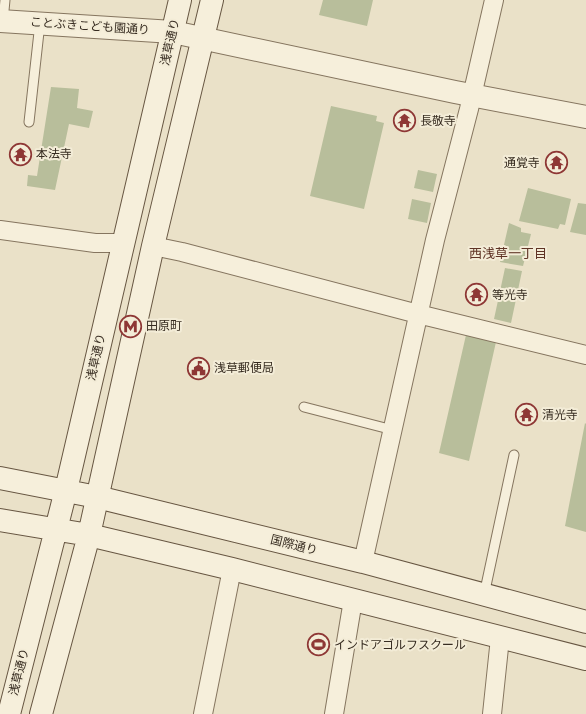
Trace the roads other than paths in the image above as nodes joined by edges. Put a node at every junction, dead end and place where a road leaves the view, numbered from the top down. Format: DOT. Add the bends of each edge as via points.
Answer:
graph roads {
  1 [pos="180,0"];
  2 [pos="212,0"];
  3 [pos="494,0"];
  4 [pos="3,14"];
  5 [pos="40,23"];
  6 [pos="173,32"];
  7 [pos="202,39"];
  8 [pos="472,96"];
  9 [pos="586,117"];
  10 [pos="29,122"];
  11 [pos="0,230"];
  12 [pos="122,243"];
  13 [pos="153,246"];
  14 [pos="418,314"];
  15 [pos="586,355"];
  16 [pos="304,407"];
  17 [pos="392,430"];
  18 [pos="514,454"];
  19 [pos="0,478"];
  20 [pos="66,490"];
  21 [pos="97,497"];
  22 [pos="0,520"];
  23 [pos="56,529"];
  24 [pos="89,535"];
  25 [pos="363,562"];
  26 [pos="232,569"];
  27 [pos="484,595"];
  28 [pos="353,600"];
  29 [pos="586,622"];
  30 [pos="500,638"];
  31 [pos="586,659"];
  32 [pos="9,714"];
  33 [pos="41,714"];
  34 [pos="203,714"];
  35 [pos="334,714"];
  36 [pos="492,714"];
  1 -- 6 [label="main road, 浅草通り"];
  2 -- 7 [label="main road"];
  3 -- 8 [label="street"];
  4 -- 5 [label="main road, ことぶきこども園通り"];
  5 -- 6 [label="main road, ことぶきこども園通り"];
  5 -- 10 [label="lane"];
  6 -- 7 [label="main road, ことぶきこども園通り"];
  6 -- 12 [label="main road, 浅草通り"];
  7 -- 8 [label="main road, ことぶきこども園通り"];
  7 -- 13 [label="main road"];
  8 -- 9 [label="main road, ことぶきこども園通り"];
  8 -- 14 [label="street"];
  11 -- 12 [label="street" via="95,243"];
  12 -- 20 [label="main road, 浅草通り"];
  13 -- 14 [label="street"];
  13 -- 21 [label="main road"];
  14 -- 15 [label="street"];
  14 -- 17 [label="street"];
  16 -- 17 [label="lane"];
  17 -- 25 [label="street"];
  18 -- 27 [label="lane"];
  19 -- 20 [label="main road, 国際通り"];
  20 -- 21 [label="main road, 国際通り"];
  20 -- 23 [label="main road, 浅草通り"];
  21 -- 24 [label="main road"];
  21 -- 25 [label="main road, 国際通り"];
  22 -- 23 [label="main road"];
  23 -- 24 [label="main road"];
  23 -- 32 [label="main road, 浅草通り"];
  24 -- 26 [label="main road"];
  24 -- 33 [label="main road"];
  25 -- 27 [label="main road, 国際通り"];
  26 -- 28 [label="main road"];
  26 -- 34 [label="street"];
  27 -- 29 [label="main road, 国際通り"];
  28 -- 30 [label="main road"];
  28 -- 35 [label="street"];
  30 -- 31 [label="main road"];
  30 -- 36 [label="street"];
}
